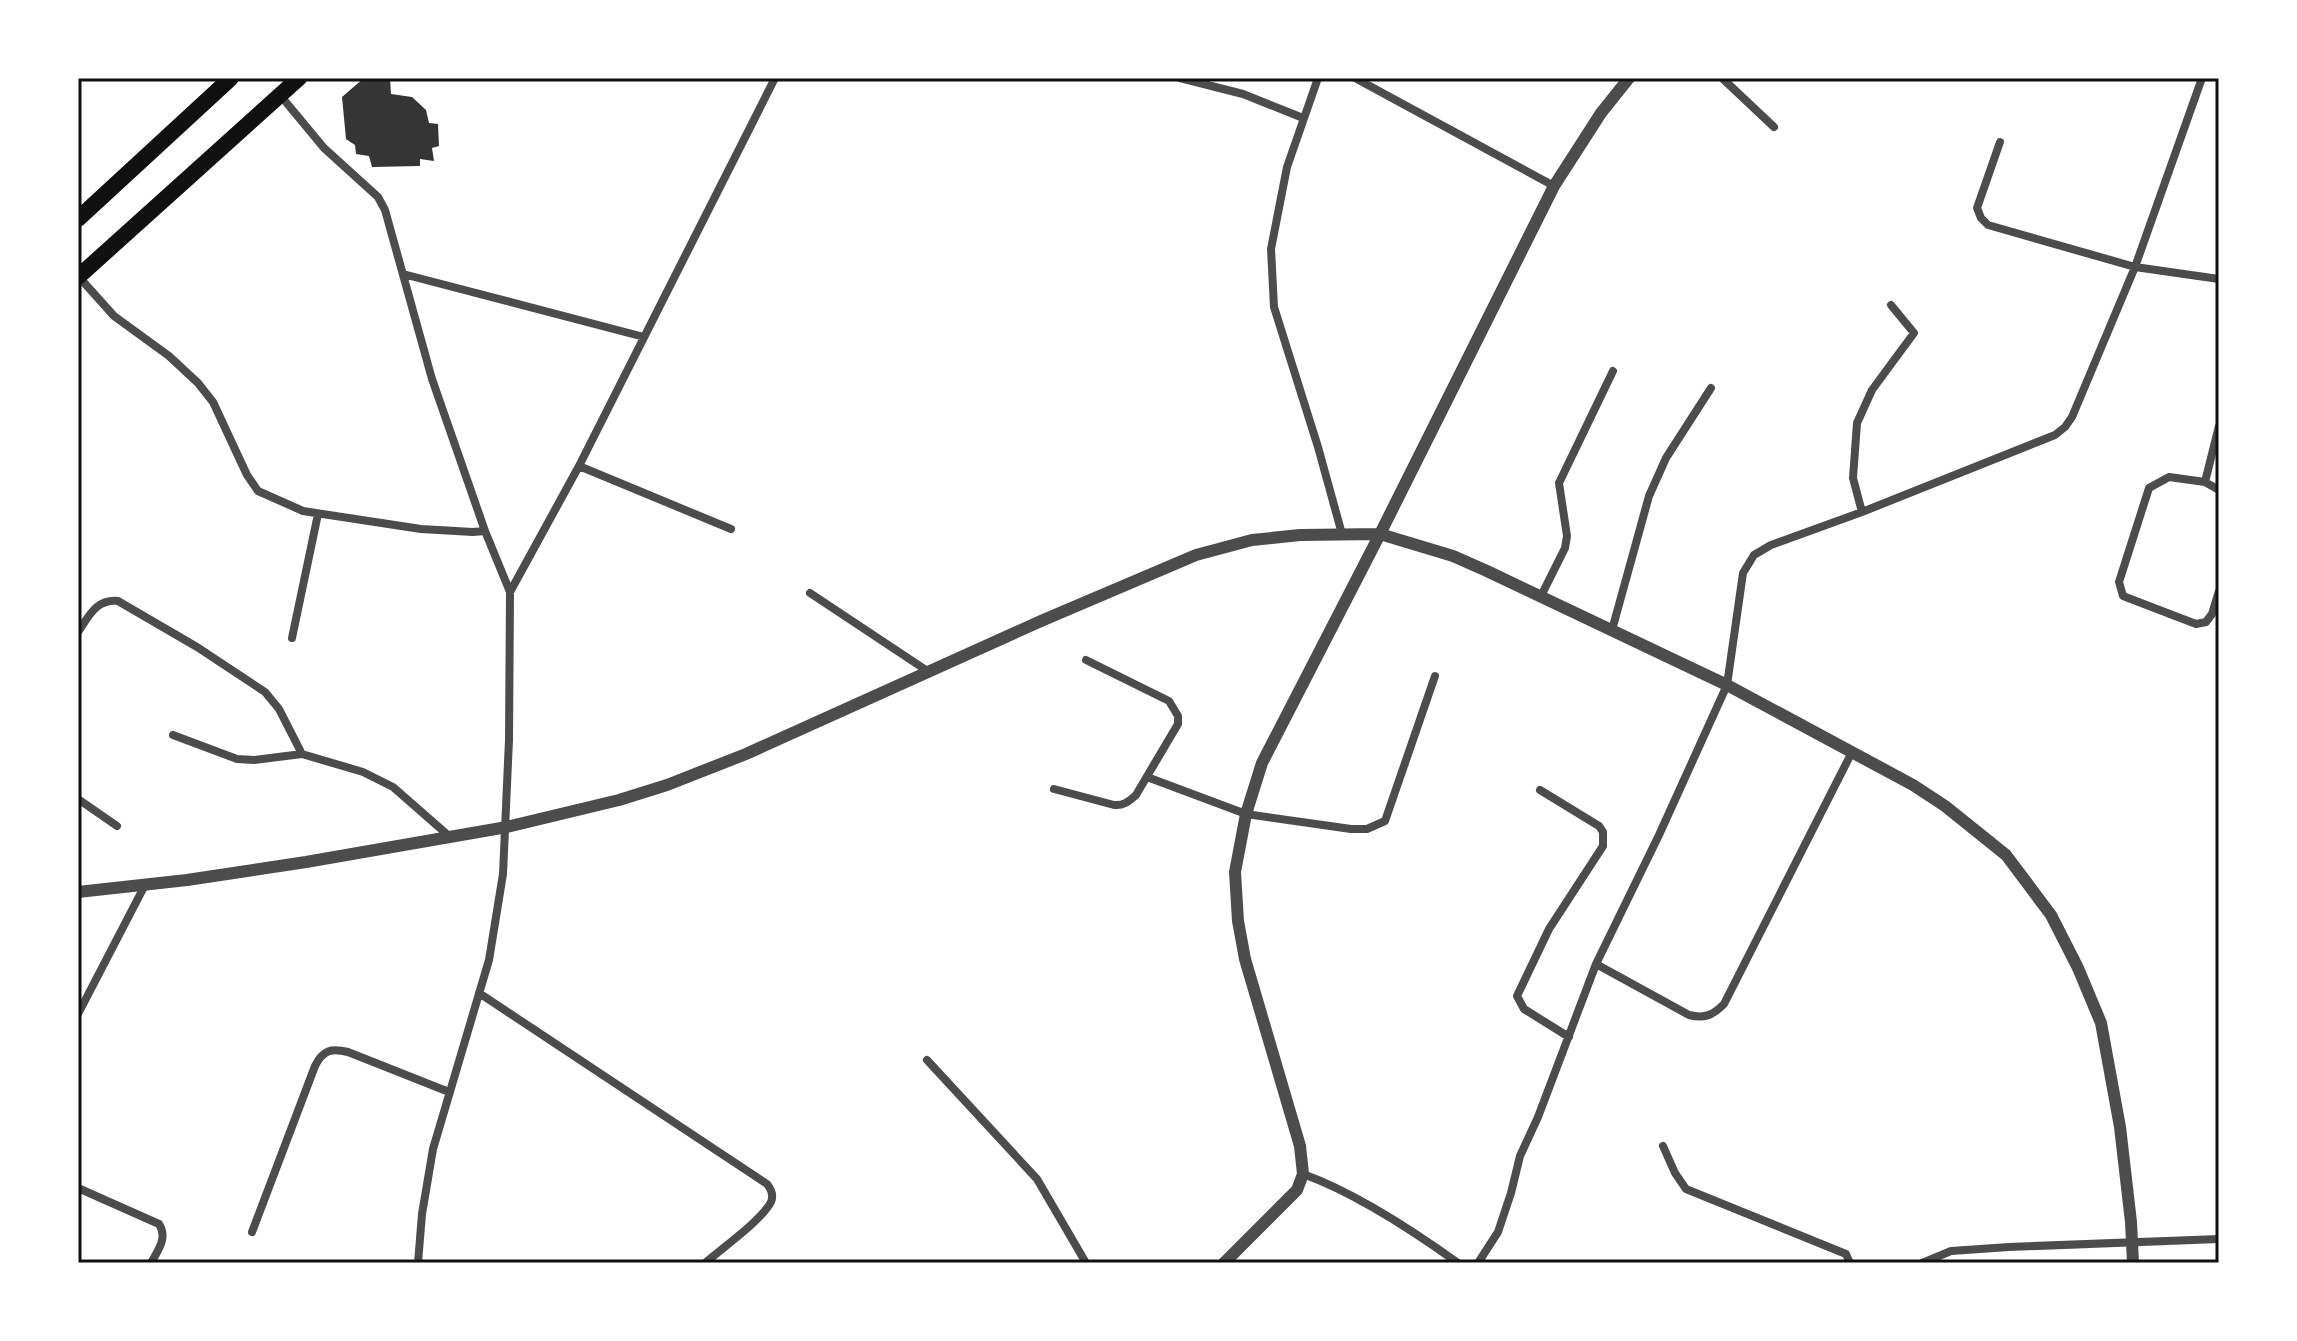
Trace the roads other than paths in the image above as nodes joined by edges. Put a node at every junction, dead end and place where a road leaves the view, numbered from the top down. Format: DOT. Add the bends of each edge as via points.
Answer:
graph roads {
  1 [pos="231,78"];
  2 [pos="299,78"];
  3 [pos="775,78"];
  4 [pos="1180,78"];
  5 [pos="1318,78"];
  6 [pos="1355,78"];
  7 [pos="1629,78"];
  8 [pos="1722,78"];
  9 [pos="2202,78"];
  10 [pos="280,95"];
  11 [pos="1303,118"];
  12 [pos="1774,127"];
  13 [pos="2000,142"];
  14 [pos="1554,186"];
  15 [pos="78,219"];
  16 [pos="2135,267"];
  17 [pos="403,274"];
  18 [pos="78,277"];
  19 [pos="2219,279"];
  20 [pos="1891,305"];
  21 [pos="644,337"];
  22 [pos="1613,371"];
  23 [pos="1711,388"];
  24 [pos="2219,426"];
  25 [pos="579,466"];
  26 [pos="2205,482"];
  27 [pos="2219,490"];
  28 [pos="1862,512"];
  29 [pos="318,514"];
  30 [pos="731,529"];
  31 [pos="485,531"];
  32 [pos="1342,534"];
  33 [pos="1380,534"];
  34 [pos="2219,591"];
  35 [pos="510,592"];
  36 [pos="810,593"];
  37 [pos="1541,596"];
  38 [pos="1612,630"];
  39 [pos="78,632"];
  40 [pos="292,638"];
  41 [pos="1086,660"];
  42 [pos="930,672"];
  43 [pos="1435,676"];
  44 [pos="1727,685"];
  45 [pos="173,735"];
  46 [pos="1852,752"];
  47 [pos="302,754"];
  48 [pos="1147,777"];
  49 [pos="1054,789"];
  50 [pos="1540,790"];
  51 [pos="78,799"];
  52 [pos="1246,814"];
  53 [pos="117,826"];
  54 [pos="507,827"];
  55 [pos="449,836"];
  56 [pos="145,885"];
  57 [pos="78,892"];
  58 [pos="1596,964"];
  59 [pos="479,993"];
  60 [pos="78,1014"];
  61 [pos="1569,1037"];
  62 [pos="927,1060"];
  63 [pos="449,1092"];
  64 [pos="1663,1146"];
  65 [pos="1303,1174"];
  66 [pos="78,1188"];
  67 [pos="252,1232"];
  68 [pos="2219,1239"];
  69 [pos="2133,1243"];
  70 [pos="151,1263"];
  71 [pos="418,1263"];
  72 [pos="705,1263"];
  73 [pos="1086,1263"];
  74 [pos="1224,1263"];
  75 [pos="1458,1263"];
  76 [pos="1478,1263"];
  77 [pos="1850,1263"];
  78 [pos="1922,1263"];
  79 [pos="2133,1263"];
  1 -- 15 [label="main road"];
  2 -- 10 [label="main road"];
  3 -- 21 [label="street"];
  4 -- 11 [label="street" via="1243,94"];
  5 -- 11 [label="street"];
  6 -- 14 [label="street"];
  7 -- 14 [label="street"];
  8 -- 12 [label="street"];
  9 -- 16 [label="street"];
  10 -- 17 [label="street" via="324,148 378,197"];
  10 -- 18 [label="main road"];
  11 -- 32 [label="street" via="1271,249 1274,307"];
  13 -- 16 [label="street" via="1977,208 1988,225"];
  14 -- 33 [label="street"];
  16 -- 19 [label="street"];
  16 -- 28 [label="street" via="2065,427"];
  17 -- 21 [label="street"];
  17 -- 31 [label="street" via="432,379"];
  18 -- 29 [label="street" via="114,316 198,383 258,491"];
  20 -- 28 [label="street" via="1914,333 1872,390 1857,423 1853,478"];
  21 -- 25 [label="street"];
  22 -- 37 [label="street" via="1559,483 1567,536"];
  23 -- 38 [label="street" via="1666,458 1649,496"];
  24 -- 26 [label="street"];
  25 -- 30 [label="street"];
  25 -- 35 [label="street"];
  26 -- 27 [label="street"];
  26 -- 34 [label="street" via="2169,477 2149,488 2119,589 2123,596 2196,624 2212,614"];
  28 -- 44 [label="street" via="1754,555 1743,573"];
  29 -- 31 [label="street" via="421,529"];
  29 -- 40 [label="street"];
  31 -- 35 [label="street"];
  32 -- 33 [label="street"];
  32 -- 42 [label="street" via="1252,540 1196,555"];
  33 -- 37 [label="street" via="1453,556"];
  33 -- 52 [label="street" via="1262,763"];
  35 -- 54 [label="street"];
  36 -- 42 [label="street"];
  37 -- 38 [label="street"];
  38 -- 44 [label="street"];
  39 -- 47 [label="street" via="100,603 118,601 265,692"];
  41 -- 48 [label="street" via="1175,707 1178,724"];
  42 -- 54 [label="street" via="667,785"];
  43 -- 52 [label="street" via="1385,821 1351,829"];
  44 -- 46 [label="street"];
  44 -- 58 [label="street"];
  45 -- 47 [label="street" via="237,759"];
  46 -- 58 [label="street" via="1724,1004 1714,1014 1689,1015"];
  46 -- 69 [label="street" via="1913,785 1994,845 2051,915 2101,1023"];
  47 -- 55 [label="street" via="393,787"];
  48 -- 49 [label="street" via="1136,795 1120,806"];
  48 -- 52 [label="street"];
  50 -- 61 [label="street" via="1599,826 1604,839 1549,929 1517,996 1524,1009"];
  51 -- 53 [label="street"];
  52 -- 65 [label="street" via="1235,872 1238,921 1300,1146"];
  54 -- 55 [label="street"];
  54 -- 59 [label="street" via="497,914"];
  55 -- 56 [label="street"];
  56 -- 57 [label="street"];
  56 -- 60 [label="street"];
  58 -- 61 [label="street"];
  59 -- 63 [label="street"];
  59 -- 72 [label="street" via="767,1184 771,1202"];
  61 -- 76 [label="street" via="1520,1156 1498,1232"];
  62 -- 73 [label="street" via="1037,1179"];
  63 -- 67 [label="street" via="348,1052 325,1051"];
  63 -- 71 [label="street" via="427,1180"];
  64 -- 77 [label="street" via="1686,1189 1846,1254"];
  65 -- 74 [label="street" via="1297,1190"];
  65 -- 75 [label="street" via="1334,1185"];
  66 -- 70 [label="street" via="159,1224 163,1240"];
  68 -- 69 [label="street"];
  69 -- 78 [label="street" via="1951,1251"];
  69 -- 79 [label="street"];
}
